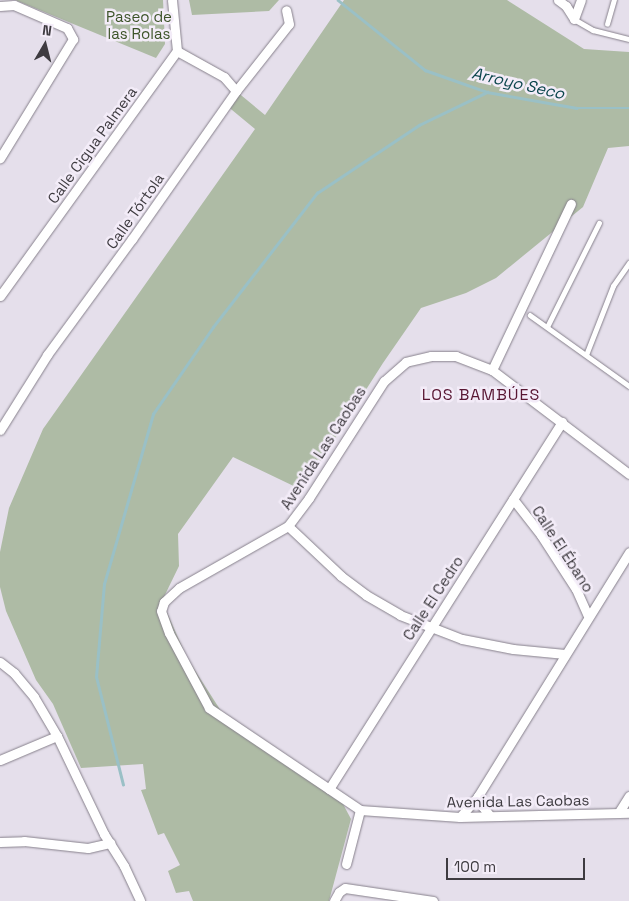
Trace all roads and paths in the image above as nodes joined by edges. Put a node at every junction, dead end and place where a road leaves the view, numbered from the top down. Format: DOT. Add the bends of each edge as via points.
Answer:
graph roads {
  1 [pos="172,0"];
  2 [pos="558,0"];
  3 [pos="581,0"];
  4 [pos="614,0"];
  5 [pos="3,5"];
  6 [pos="286,10"];
  7 [pos="574,19"];
  8 [pos="607,24"];
  9 [pos="629,39"];
  10 [pos="177,51"];
  11 [pos="236,91"];
  12 [pos="0,158"];
  13 [pos="571,204"];
  14 [pos="599,223"];
  15 [pos="629,263"];
  16 [pos="0,296"];
  17 [pos="530,315"];
  18 [pos="547,327"];
  19 [pos="586,355"];
  20 [pos="492,370"];
  21 [pos="629,386"];
  22 [pos="562,422"];
  23 [pos="0,430"];
  24 [pos="629,474"];
  25 [pos="513,498"];
  26 [pos="288,526"];
  27 [pos="629,552"];
  28 [pos="588,616"];
  29 [pos="430,628"];
  30 [pos="565,654"];
  31 [pos="0,662"];
  32 [pos="57,736"];
  33 [pos="0,760"];
  34 [pos="328,789"];
  35 [pos="478,796"];
  36 [pos="629,796"];
  37 [pos="360,810"];
  38 [pos="619,812"];
  39 [pos="629,813"];
  40 [pos="490,816"];
  41 [pos="460,817"];
  42 [pos="0,842"];
  43 [pos="110,843"];
  44 [pos="346,864"];
  45 [pos="140,901"];
  46 [pos="334,901"];
  47 [pos="433,901"];
  1 -- 10 [label="street"];
  2 -- 7 [label="street"];
  3 -- 7 [label="street"];
  4 -- 8 [label="lane"];
  5 -- 12 [label="street" via="14,5 67,28 73,35 72,44"];
  6 -- 11 [label="street, Calle Tórtola" via="289,24"];
  7 -- 9 [label="lane" via="593,30"];
  10 -- 11 [label="street" via="224,77"];
  10 -- 16 [label="street, Calle Cigua Palmera"];
  11 -- 23 [label="street, Calle Tórtola" via="47,355"];
  13 -- 20 [label="street"];
  14 -- 18 [label="lane"];
  15 -- 19 [label="lane" via="613,286"];
  17 -- 18 [label="lane"];
  18 -- 19 [label="lane"];
  19 -- 21 [label="lane"];
  20 -- 22 [label="street, Avenida Las Caobas"];
  20 -- 26 [label="street, Avenida Las Caobas" via="456,356 430,356 406,362 384,381"];
  22 -- 24 [label="street, Avenida Las Caobas"];
  22 -- 25 [label="street, Calle El Cedro"];
  25 -- 28 [label="street, Calle El Ébano" via="576,589"];
  25 -- 29 [label="street, Calle El Cedro"];
  26 -- 29 [label="street" via="366,595"];
  26 -- 34 [label="street, Avenida Las Caobas" via="179,588 164,602 161,611 169,633 209,708"];
  27 -- 28 [label="street"];
  28 -- 30 [label="street"];
  29 -- 30 [label="street" via="462,639"];
  29 -- 34 [label="street, Calle El Cedro"];
  30 -- 35 [label="street"];
  31 -- 32 [label="street" via="34,697"];
  32 -- 33 [label="street"];
  32 -- 43 [label="street"];
  34 -- 37 [label="street, Avenida Las Caobas"];
  35 -- 40 [label="street"];
  35 -- 41 [label="street"];
  36 -- 38 [label="street"];
  37 -- 41 [label="street, Avenida Las Caobas"];
  37 -- 44 [label="street"];
  38 -- 39 [label="street, Avenida Las Caobas"];
  38 -- 40 [label="street, Avenida Las Caobas"];
  40 -- 41 [label="street, Avenida Las Caobas"];
  42 -- 43 [label="street" via="24,841 88,848"];
  43 -- 45 [label="street"];
  46 -- 47 [label="street" via="345,888"];
}
